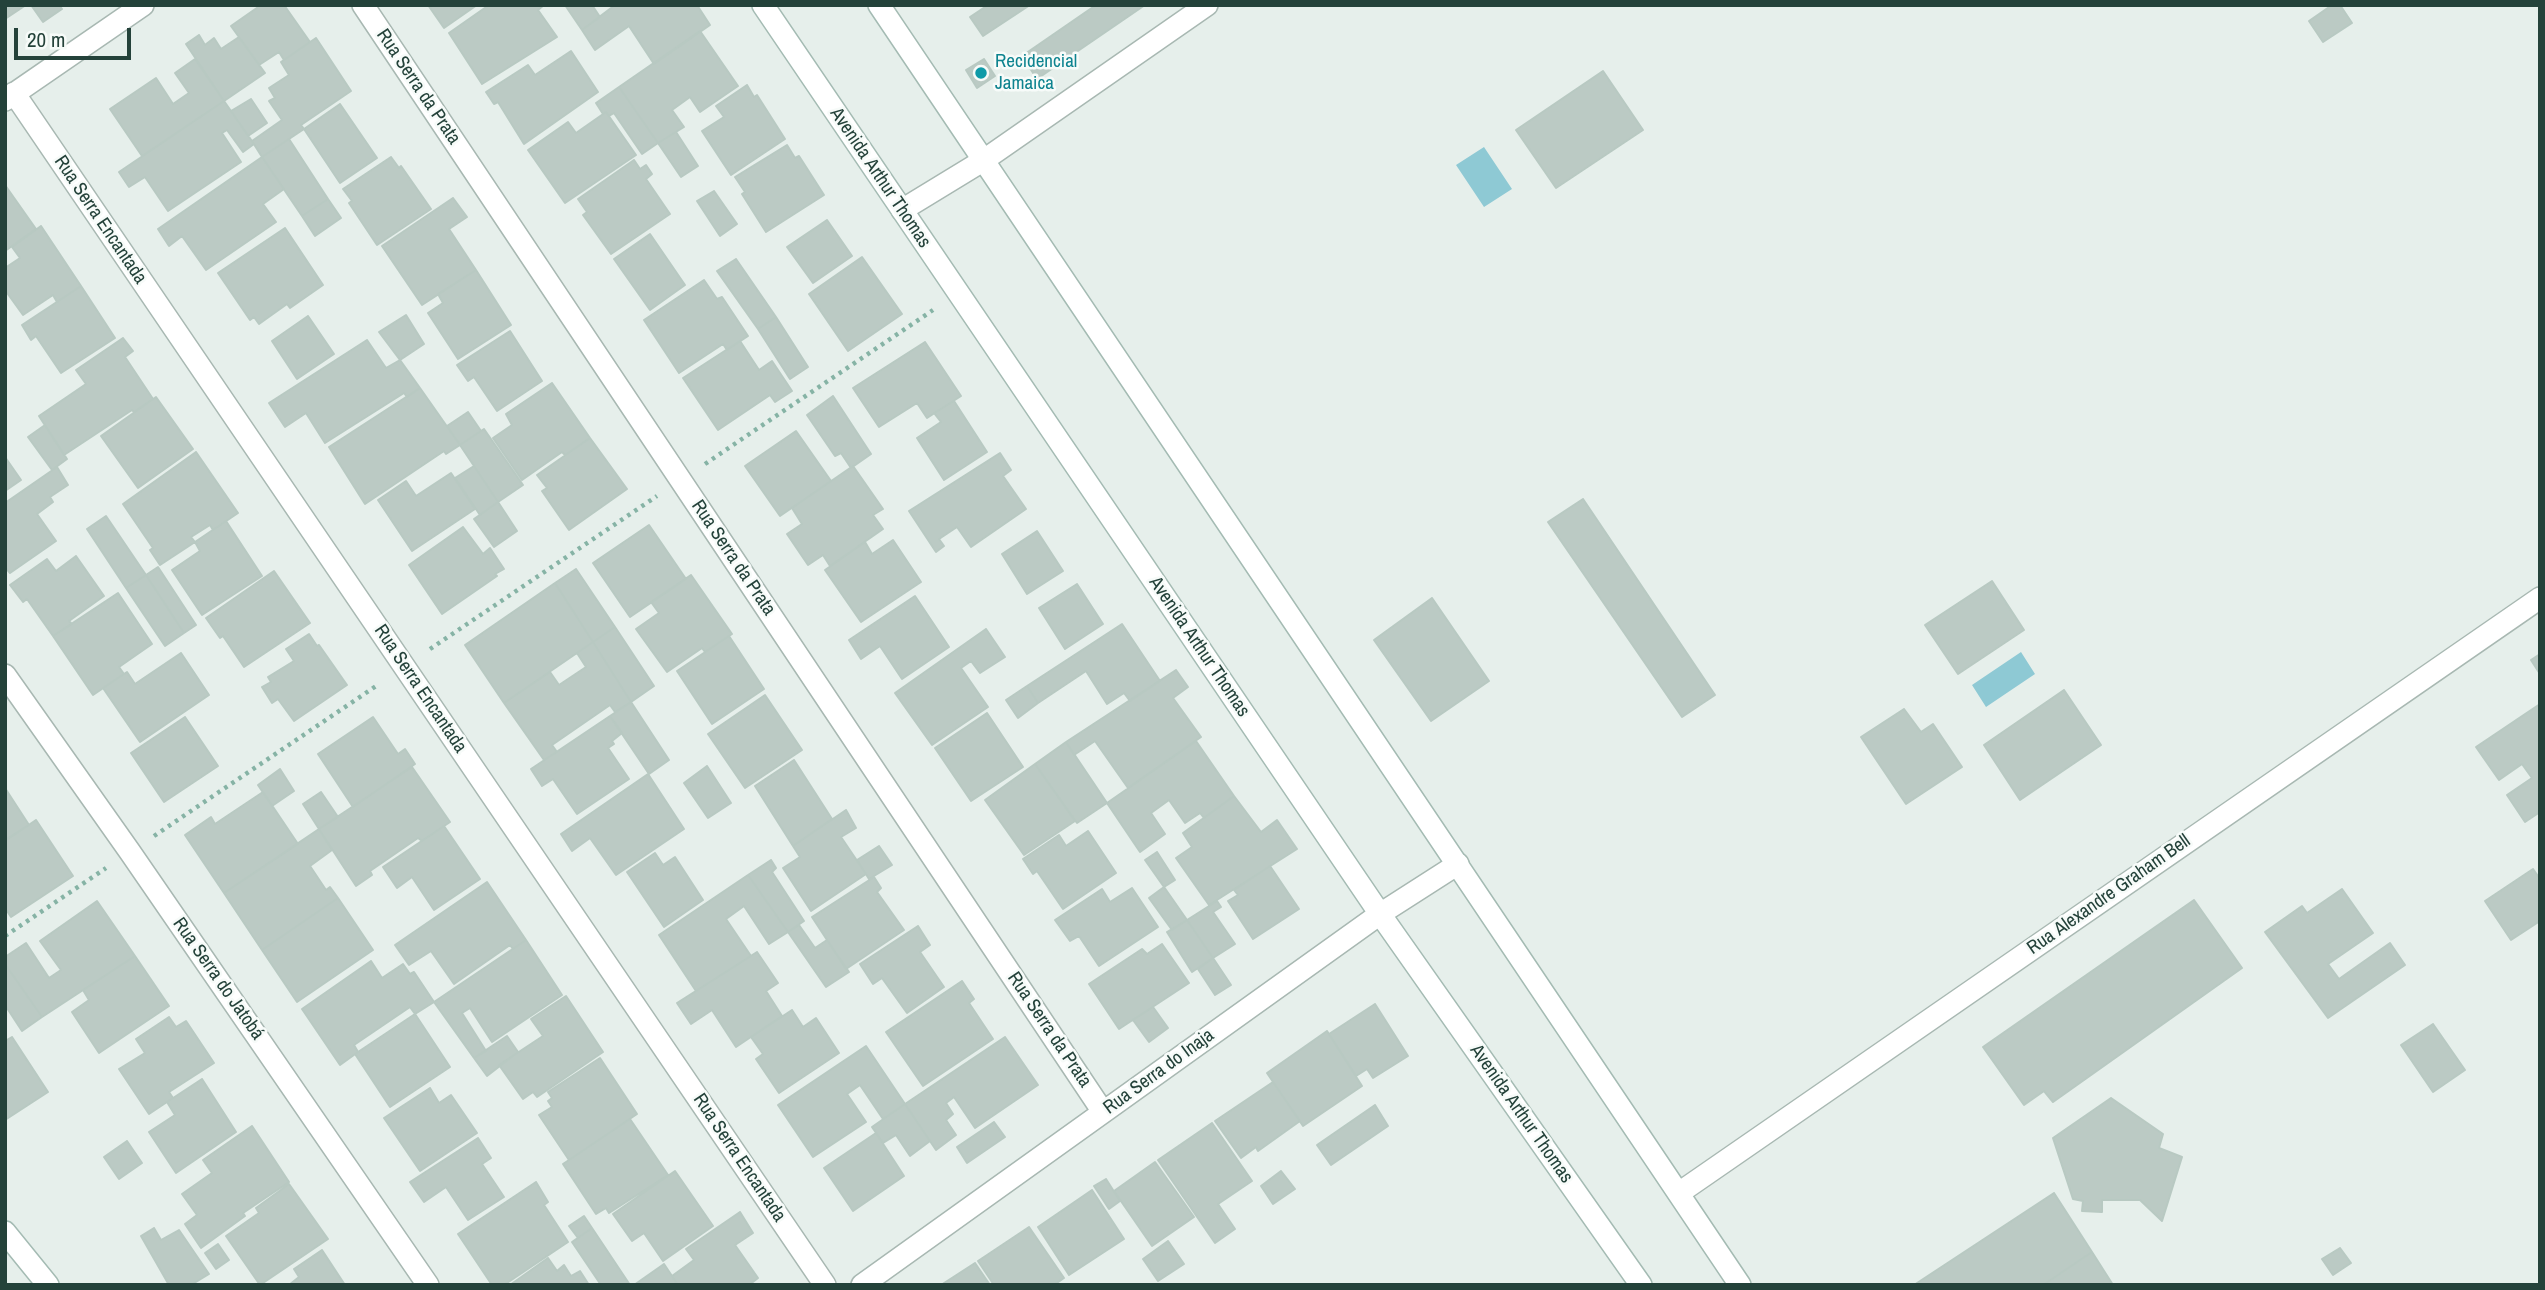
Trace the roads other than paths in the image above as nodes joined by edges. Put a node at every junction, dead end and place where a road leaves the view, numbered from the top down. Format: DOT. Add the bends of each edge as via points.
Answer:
graph roads {
  1 [pos="143,5"];
  2 [pos="363,5"];
  3 [pos="763,5"];
  4 [pos="879,5"];
  5 [pos="1207,5"];
  6 [pos="10,97"];
  7 [pos="984,160"];
  8 [pos="902,210"];
  9 [pos="2540,598"];
  10 [pos="5,675"];
  11 [pos="1458,864"];
  12 [pos="1380,914"];
  13 [pos="1104,1112"];
  14 [pos="1679,1193"];
  15 [pos="5,1232"];
  16 [pos="48,1285"];
  17 [pos="428,1285"];
  18 [pos="825,1285"];
  19 [pos="862,1285"];
  20 [pos="1641,1285"];
  21 [pos="1740,1285"];
  1 -- 6 [label="street"];
  2 -- 13 [label="street, Rua Serra da Prata"];
  3 -- 8 [label="street, Avenida Arthur Thomas"];
  4 -- 7 [label="street"];
  5 -- 7 [label="street"];
  6 -- 18 [label="street, Rua Serra Encantada"];
  7 -- 8 [label="street"];
  7 -- 11 [label="street"];
  8 -- 12 [label="street, Avenida Arthur Thomas"];
  9 -- 14 [label="street, Rua Alexandre Graham Bell"];
  10 -- 17 [label="street, Rua Serra do Jatobá"];
  11 -- 12 [label="street, Rua Serra do Inaja"];
  11 -- 14 [label="street"];
  12 -- 13 [label="street, Rua Serra do Inaja"];
  12 -- 20 [label="street, Avenida Arthur Thomas"];
  13 -- 19 [label="street, Rua Serra do Inaja"];
  14 -- 21 [label="street"];
  15 -- 16 [label="street"];
}
